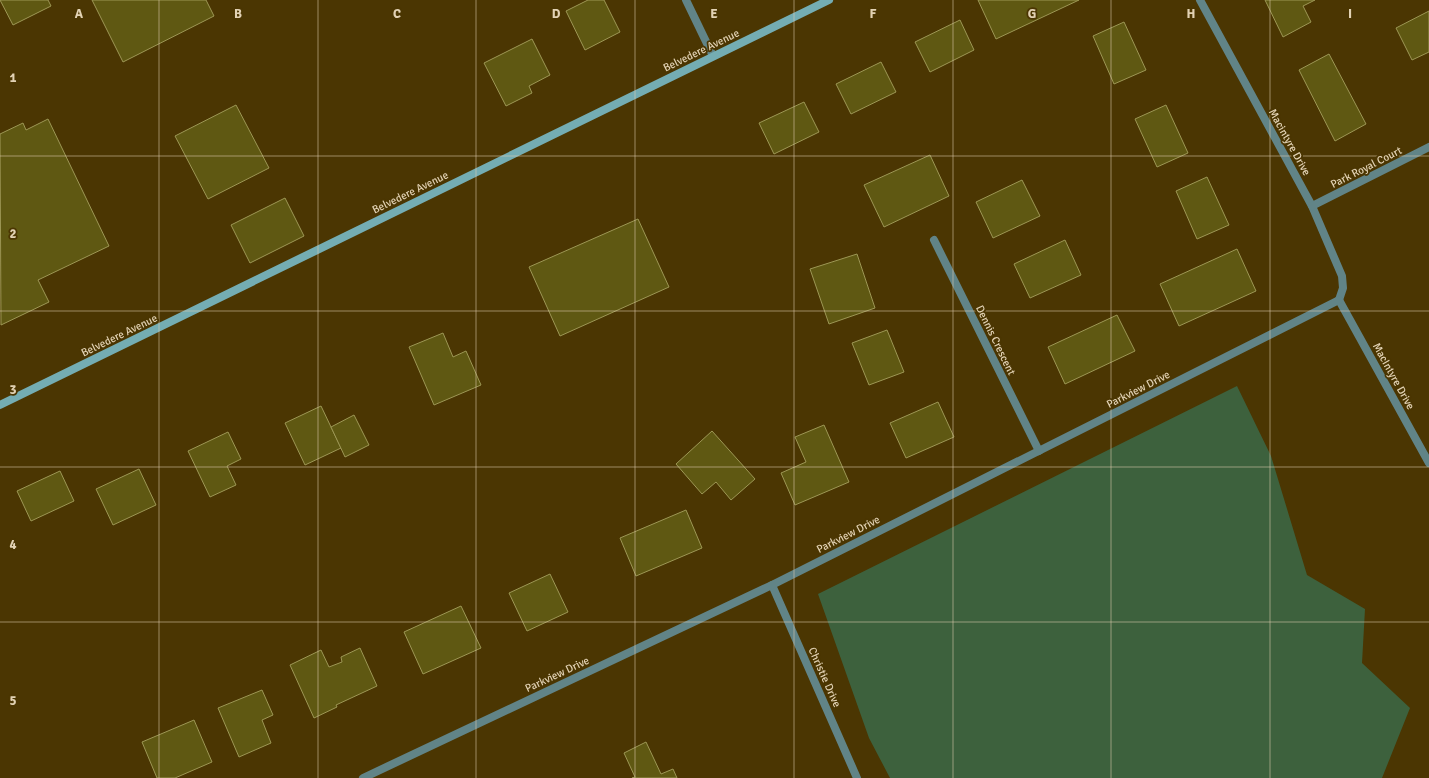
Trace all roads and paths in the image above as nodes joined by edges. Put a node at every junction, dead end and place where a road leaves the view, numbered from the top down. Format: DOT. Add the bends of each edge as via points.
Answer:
graph roads {
  1 [pos="686,0"];
  2 [pos="829,0"];
  3 [pos="1200,0"];
  4 [pos="713,56"];
  5 [pos="1429,147"];
  6 [pos="1312,206"];
  7 [pos="934,240"];
  8 [pos="1339,300"];
  9 [pos="0,406"];
  10 [pos="1039,451"];
  11 [pos="1429,463"];
  12 [pos="772,585"];
  13 [pos="363,778"];
  14 [pos="857,778"];
  1 -- 4 [label="street"];
  2 -- 4 [label="main road, Belvedere Avenue"];
  3 -- 6 [label="street, Macintyre Drive"];
  4 -- 9 [label="main road, Belvedere Avenue"];
  5 -- 6 [label="street, Park Royal Court"];
  6 -- 8 [label="street, Macintyre Drive" via="1342,276 1343,288"];
  7 -- 10 [label="street, Dennis Crescent"];
  8 -- 10 [label="street, Parkview Drive"];
  8 -- 11 [label="street, MacIntyre Drive"];
  10 -- 12 [label="street, Parkview Drive"];
  12 -- 13 [label="street, Parkview Drive"];
  12 -- 14 [label="street, Christie Drive"];
}
